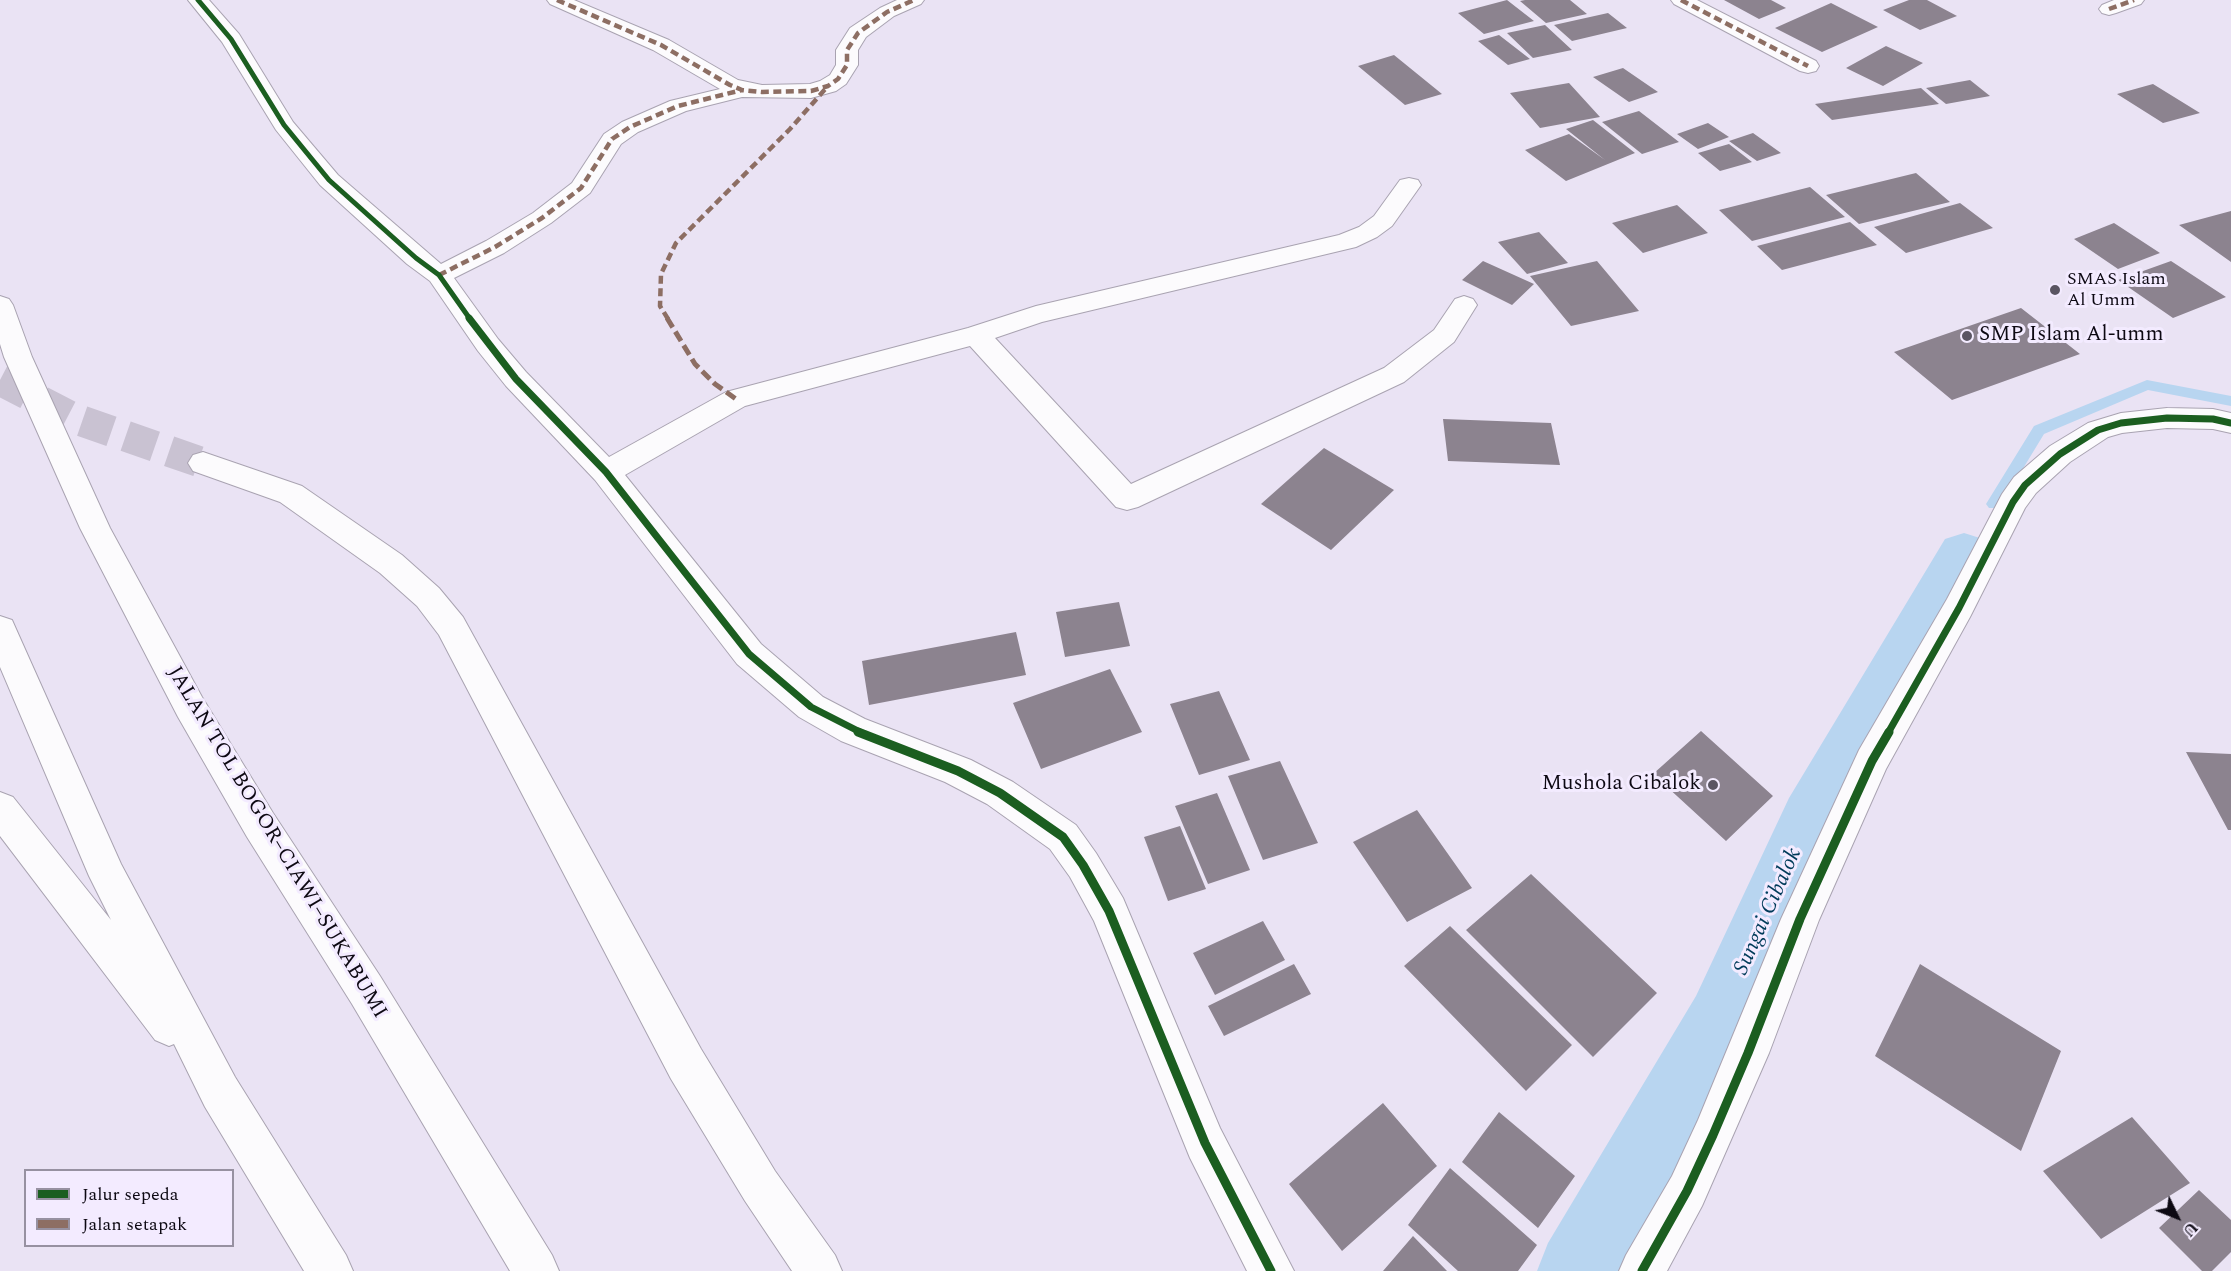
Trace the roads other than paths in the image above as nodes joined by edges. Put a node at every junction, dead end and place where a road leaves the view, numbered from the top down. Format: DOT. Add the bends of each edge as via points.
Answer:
graph roads {
  1 [pos="198,0"];
  2 [pos="557,0"];
  3 [pos="914,0"];
  4 [pos="1681,0"];
  5 [pos="2134,0"];
  6 [pos="2109,9"];
  7 [pos="1808,66"];
  8 [pos="742,90"];
  9 [pos="1408,185"];
  10 [pos="438,275"];
  11 [pos="0,305"];
  12 [pos="1464,305"];
  13 [pos="976,335"];
  14 [pos="2231,423"];
  15 [pos="203,463"];
  16 [pos="606,472"];
  17 [pos="0,629"];
  18 [pos="0,808"];
  19 [pos="220,1092"];
  20 [pos="536,1270"];
  21 [pos="330,1271"];
  22 [pos="819,1271"];
  23 [pos="1271,1271"];
  24 [pos="1642,1271"];
  1 -- 10 [label="main road" via="231,39 284,125 329,180"];
  2 -- 8 [label="main road" via="661,45"];
  3 -- 8 [label="main road" via="887,12 858,33 847,50 847,65 828,86 811,91"];
  4 -- 7 [label="main road"];
  5 -- 6 [label="main road"];
  8 -- 10 [label="main road" via="678,106 630,127 612,139 581,188 542,219"];
  9 -- 13 [label="main road" via="1383,221 1347,241 1036,315"];
  10 -- 16 [label="main road" via="516,379"];
  11 -- 20 [label="main road, JALAN TOL BOGOR–CIAWI–SUKABUMI" via="18,357 95,528 189,707"];
  12 -- 13 [label="main road" via="1444,336 1394,375 1127,499"];
  13 -- 16 [label="main road" via="736,399"];
  14 -- 24 [label="main road" via="2151,419 2098,430 2052,460 2013,502 1959,608 1872,761 1800,919 1713,1136"];
  15 -- 22 [label="main road" via="291,494 391,564 428,597 451,626 686,1064 760,1186"];
  16 -- 23 [label="main road" via="749,654 811,707 853,730 990,787 1063,837 1109,911 1205,1143"];
  17 -- 19 [label="main road" via="108,876"];
  18 -- 19 [label="main road"];
  19 -- 21 [label="main road"];
}
